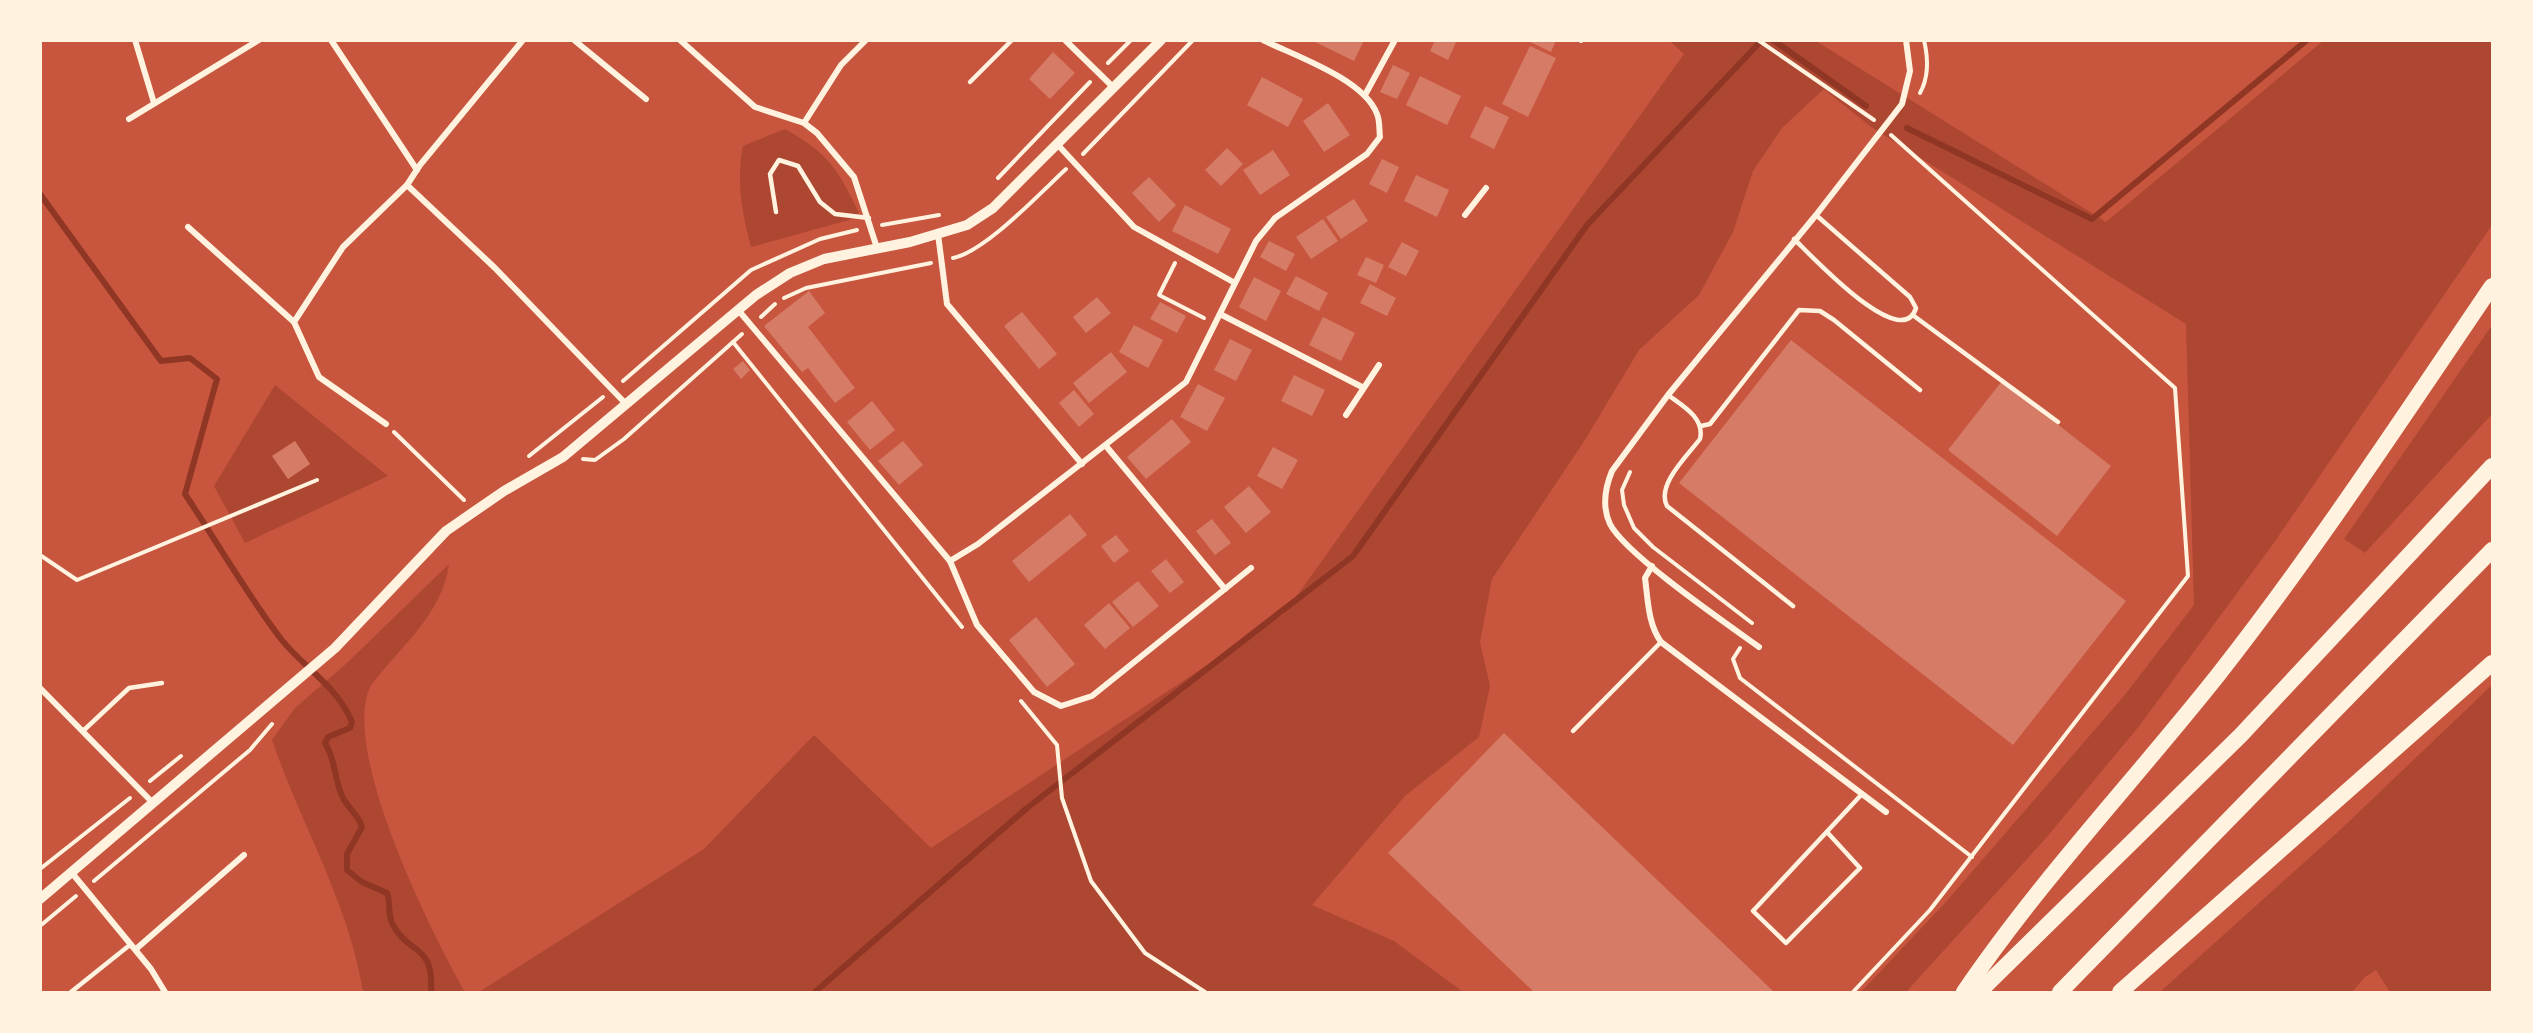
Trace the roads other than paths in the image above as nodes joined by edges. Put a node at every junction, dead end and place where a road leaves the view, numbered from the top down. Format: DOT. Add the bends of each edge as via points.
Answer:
graph roads {
  1 [pos="135,40"];
  2 [pos="259,40"];
  3 [pos="331,40"];
  4 [pos="523,40"];
  5 [pos="574,40"];
  6 [pos="680,40"];
  7 [pos="866,40"];
  8 [pos="1012,40"];
  9 [pos="1065,40"];
  10 [pos="1161,40"];
  11 [pos="1263,40"];
  12 [pos="1395,40"];
  13 [pos="1906,40"];
  14 [pos="970,82"];
  15 [pos="1114,88"];
  16 [pos="1365,95"];
  17 [pos="646,99"];
  18 [pos="154,103"];
  19 [pos="129,119"];
  20 [pos="804,123"];
  21 [pos="1058,145"];
  22 [pos="419,168"];
  23 [pos="407,185"];
  24 [pos="1486,188"];
  25 [pos="776,212"];
  26 [pos="1465,215"];
  27 [pos="1816,215"];
  28 [pos="869,218"];
  29 [pos="188,226"];
  30 [pos="938,234"];
  31 [pos="1794,239"];
  32 [pos="877,248"];
  33 [pos="1235,283"];
  34 [pos="2493,286"];
  35 [pos="739,312"];
  36 [pos="1220,314"];
  37 [pos="1914,316"];
  38 [pos="294,322"];
  39 [pos="1379,365"];
  40 [pos="1362,387"];
  41 [pos="1920,390"];
  42 [pos="1668,395"];
  43 [pos="626,404"];
  44 [pos="1346,415"];
  45 [pos="2058,422"];
  46 [pos="386,424"];
  47 [pos="1701,426"];
  48 [pos="1106,446"];
  49 [pos="1082,464"];
  50 [pos="2493,466"];
  51 [pos="2493,550"];
  52 [pos="950,561"];
  53 [pos="1652,566"];
  54 [pos="1251,568"];
  55 [pos="1225,589"];
  56 [pos="1793,606"];
  57 [pos="1661,642"];
  58 [pos="1759,647"];
  59 [pos="2493,663"];
  60 [pos="162,682"];
  61 [pos="40,688"];
  62 [pos="83,731"];
  63 [pos="1573,731"];
  64 [pos="1862,794"];
  65 [pos="153,803"];
  66 [pos="1886,812"];
  67 [pos="1827,832"];
  68 [pos="244,855"];
  69 [pos="72,873"];
  70 [pos="40,899"];
  71 [pos="133,946"];
  72 [pos="71,993"];
  73 [pos="165,993"];
  74 [pos="1964,993"];
  75 [pos="1979,993"];
  76 [pos="2060,993"];
  77 [pos="2120,993"];
  1 -- 18 [label="street"];
  2 -- 18 [label="street"];
  3 -- 22 [label="street"];
  4 -- 22 [label="street"];
  5 -- 17 [label="street"];
  6 -- 20 [label="street" via="755,107"];
  7 -- 20 [label="street" via="841,65"];
  8 -- 14 [label="lane"];
  9 -- 15 [label="street"];
  10 -- 15 [label="street"];
  11 -- 16 [label="street" via="1339,77"];
  12 -- 16 [label="street"];
  13 -- 27 [label="street" via="1910,71 1902,104"];
  15 -- 21 [label="street"];
  16 -- 33 [label="street" via="1378,114 1380,137 1367,154 1275,218 1256,241"];
  18 -- 19 [label="street"];
  20 -- 28 [label="street" via="818,133 855,177"];
  21 -- 30 [label="street" via="993,208 967,225"];
  21 -- 33 [label="street" via="1134,227"];
  22 -- 23 [label="street"];
  23 -- 38 [label="street" via="343,247"];
  23 -- 43 [label="street" via="495,268"];
  24 -- 26 [label="street"];
  25 -- 28 [label="lane" via="770,174 779,160 798,166 820,202 835,214"];
  27 -- 31 [label="street"];
  27 -- 37 [label="lane" via="1910,297 1916,308"];
  28 -- 32 [label="street"];
  29 -- 38 [label="street"];
  30 -- 32 [label="street"];
  30 -- 49 [label="street" via="947,304"];
  31 -- 37 [label="lane" via="1849,290 1883,315 1896,321"];
  31 -- 42 [label="street"];
  32 -- 35 [label="street" via="824,259 790,273 756,295"];
  33 -- 36 [label="street"];
  34 -- 74 [label="highway" via="2286,586 2218,675 1998,942"];
  35 -- 43 [label="street"];
  35 -- 52 [label="street"];
  36 -- 40 [label="street"];
  36 -- 48 [label="street" via="1186,382"];
  37 -- 45 [label="lane"];
  38 -- 46 [label="street" via="319,377"];
  39 -- 40 [label="street"];
  40 -- 44 [label="street"];
  41 -- 47 [label="lane" via="1834,320 1820,312 1799,310 1710,424"];
  42 -- 47 [label="lane"];
  42 -- 53 [label="street" via="1612,471 1606,492 1605,512 1610,525 1622,543"];
  43 -- 65 [label="street" via="563,457 446,531 335,648"];
  47 -- 56 [label="lane" via="1700,439 1665,487 1663,498 1667,506"];
  48 -- 49 [label="street"];
  48 -- 55 [label="street"];
  49 -- 52 [label="street"];
  50 -- 75 [label="highway" via="2241,735"];
  51 -- 76 [label="highway"];
  52 -- 55 [label="street" via="977,625 1034,692 1062,705 1092,696"];
  53 -- 57 [label="street" via="1645,578 1650,617"];
  53 -- 58 [label="street"];
  54 -- 55 [label="street"];
  57 -- 63 [label="lane"];
  57 -- 64 [label="street"];
  59 -- 77 [label="highway"];
  60 -- 62 [label="lane" via="129,688"];
  61 -- 62 [label="street"];
  62 -- 65 [label="street"];
  64 -- 66 [label="street"];
  64 -- 67 [label="lane"];
  65 -- 69 [label="street"];
  67 -- 67 [label="lane" via="1860,868 1786,943 1753,911"];
  68 -- 71 [label="street"];
  69 -- 70 [label="street"];
  69 -- 71 [label="street"];
  71 -- 72 [label="lane"];
  71 -- 73 [label="street"];
}
